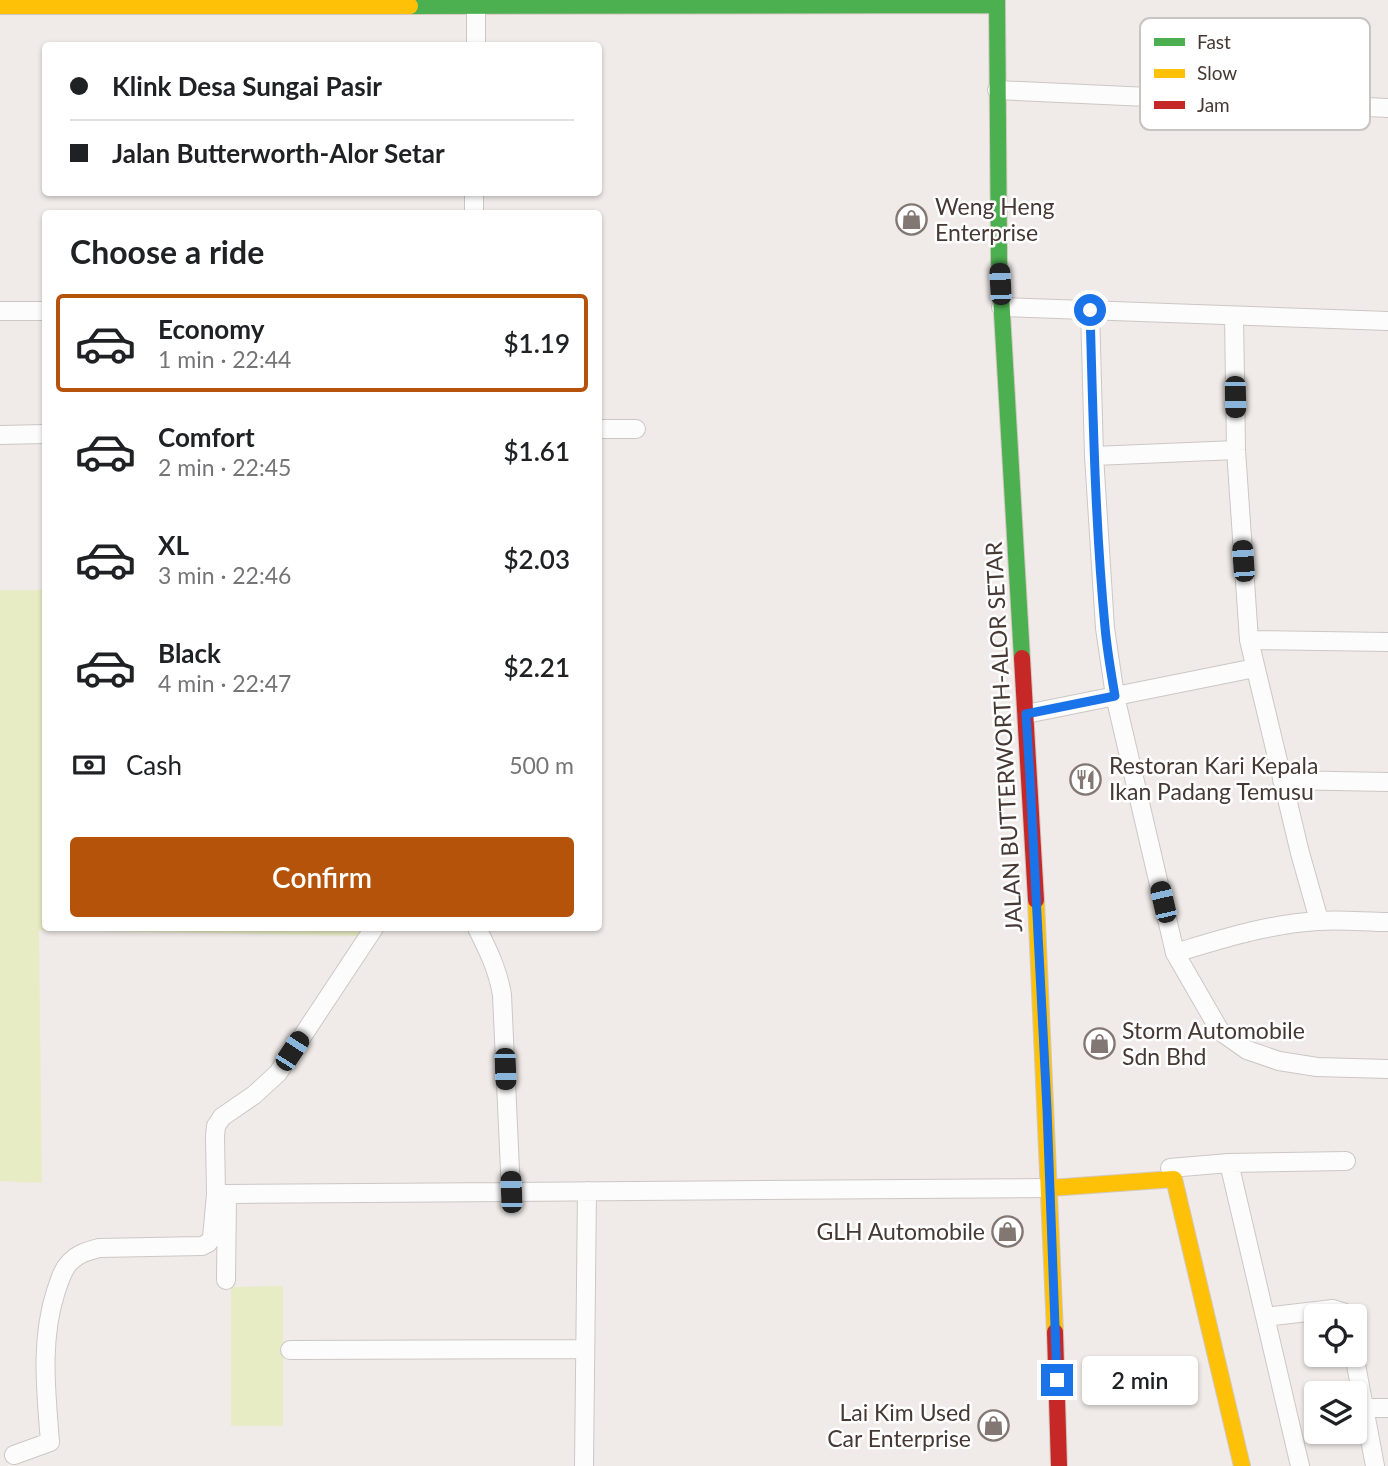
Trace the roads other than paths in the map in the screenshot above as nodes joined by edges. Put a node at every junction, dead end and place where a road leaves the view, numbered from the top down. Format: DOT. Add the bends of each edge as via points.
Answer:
graph roads {
  1 [pos="997,2"];
  2 [pos="68,3"];
  3 [pos="149,3"];
  4 [pos="211,3"];
  5 [pos="476,5"];
  6 [pos="0,6"];
  7 [pos="476,42"];
  8 [pos="997,90"];
  9 [pos="1140,97"];
  10 [pos="1370,107"];
  11 [pos="1388,108"];
  12 [pos="1002,307"];
  13 [pos="1090,310"];
  14 [pos="0,311"];
  15 [pos="42,311"];
  16 [pos="1234,316"];
  17 [pos="1388,321"];
  18 [pos="602,429"];
  19 [pos="636,429"];
  20 [pos="0,435"];
  21 [pos="42,435"];
  22 [pos="1236,450"];
  23 [pos="1094,456"];
  24 [pos="1249,640"];
  25 [pos="1388,642"];
  26 [pos="1255,668"];
  27 [pos="1115,696"];
  28 [pos="1026,714"];
  29 [pos="1282,780"];
  30 [pos="1388,782"];
  31 [pos="1320,920"];
  32 [pos="1388,922"];
  33 [pos="372,931"];
  34 [pos="478,931"];
  35 [pos="1175,953"];
  36 [pos="1388,1069"];
  37 [pos="1346,1161"];
  38 [pos="1229,1163"];
  39 [pos="1170,1168"];
  40 [pos="1050,1188"];
  41 [pos="587,1191"];
  42 [pos="511,1192"];
  43 [pos="222,1194"];
  44 [pos="226,1280"];
  45 [pos="1304,1312"];
  46 [pos="1265,1317"];
  47 [pos="585,1349"];
  48 [pos="290,1350"];
  49 [pos="1367,1408"];
  50 [pos="1388,1408"];
  51 [pos="1367,1427"];
  52 [pos="14,1455"];
  53 [pos="584,1466"];
  54 [pos="1059,1466"];
  55 [pos="1242,1466"];
  56 [pos="1300,1466"];
  57 [pos="1375,1466"];
  1 -- 5 [label="main road"];
  1 -- 8 [label="main road, JALAN BUTTERWORTH-ALOR SETAR"];
  2 -- 3 [label="main road"];
  2 -- 6 [label="main road"];
  3 -- 4 [label="main road"];
  4 -- 5 [label="main road"];
  5 -- 7 [label="street"];
  8 -- 9 [label="street"];
  8 -- 12 [label="main road, JALAN BUTTERWORTH-ALOR SETAR"];
  10 -- 11 [label="street"];
  12 -- 13 [label="street"];
  12 -- 28 [label="main road, JALAN BUTTERWORTH-ALOR SETAR"];
  13 -- 16 [label="street"];
  13 -- 23 [label="street"];
  14 -- 15 [label="street"];
  16 -- 17 [label="street"];
  16 -- 22 [label="street"];
  18 -- 19 [label="street"];
  20 -- 21 [label="street"];
  22 -- 23 [label="street"];
  22 -- 24 [label="street"];
  23 -- 27 [label="street" via="1105,628"];
  24 -- 25 [label="street"];
  24 -- 26 [label="street"];
  26 -- 27 [label="street"];
  26 -- 29 [label="street"];
  27 -- 28 [label="street"];
  27 -- 35 [label="street"];
  28 -- 40 [label="main road, JALAN BUTTERWORTH-ALOR SETAR"];
  29 -- 30 [label="street"];
  29 -- 31 [label="street"];
  31 -- 32 [label="street"];
  31 -- 35 [label="street" via="1240,933"];
  33 -- 43 [label="street" via="278,1073 216,1126"];
  34 -- 42 [label="street" via="494,963 502,995"];
  35 -- 36 [label="street" via="1220,1031 1247,1049 1279,1061 1317,1067"];
  37 -- 38 [label="street"];
  38 -- 39 [label="street"];
  38 -- 46 [label="street"];
  40 -- 41 [label="street"];
  40 -- 54 [label="main road, JALAN BUTTERWORTH-ALOR SETAR"];
  40 -- 55 [label="main road" via="1174,1179"];
  41 -- 42 [label="street"];
  41 -- 47 [label="street"];
  42 -- 43 [label="street"];
  43 -- 44 [label="street"];
  43 -- 52 [label="street" via="212,1238 202,1246 99,1248 72,1260 50,1308 45,1349 50,1442"];
  45 -- 46 [label="street"];
  46 -- 56 [label="street"];
  47 -- 48 [label="street"];
  47 -- 53 [label="street"];
  49 -- 50 [label="street"];
  51 -- 57 [label="street"];
}
